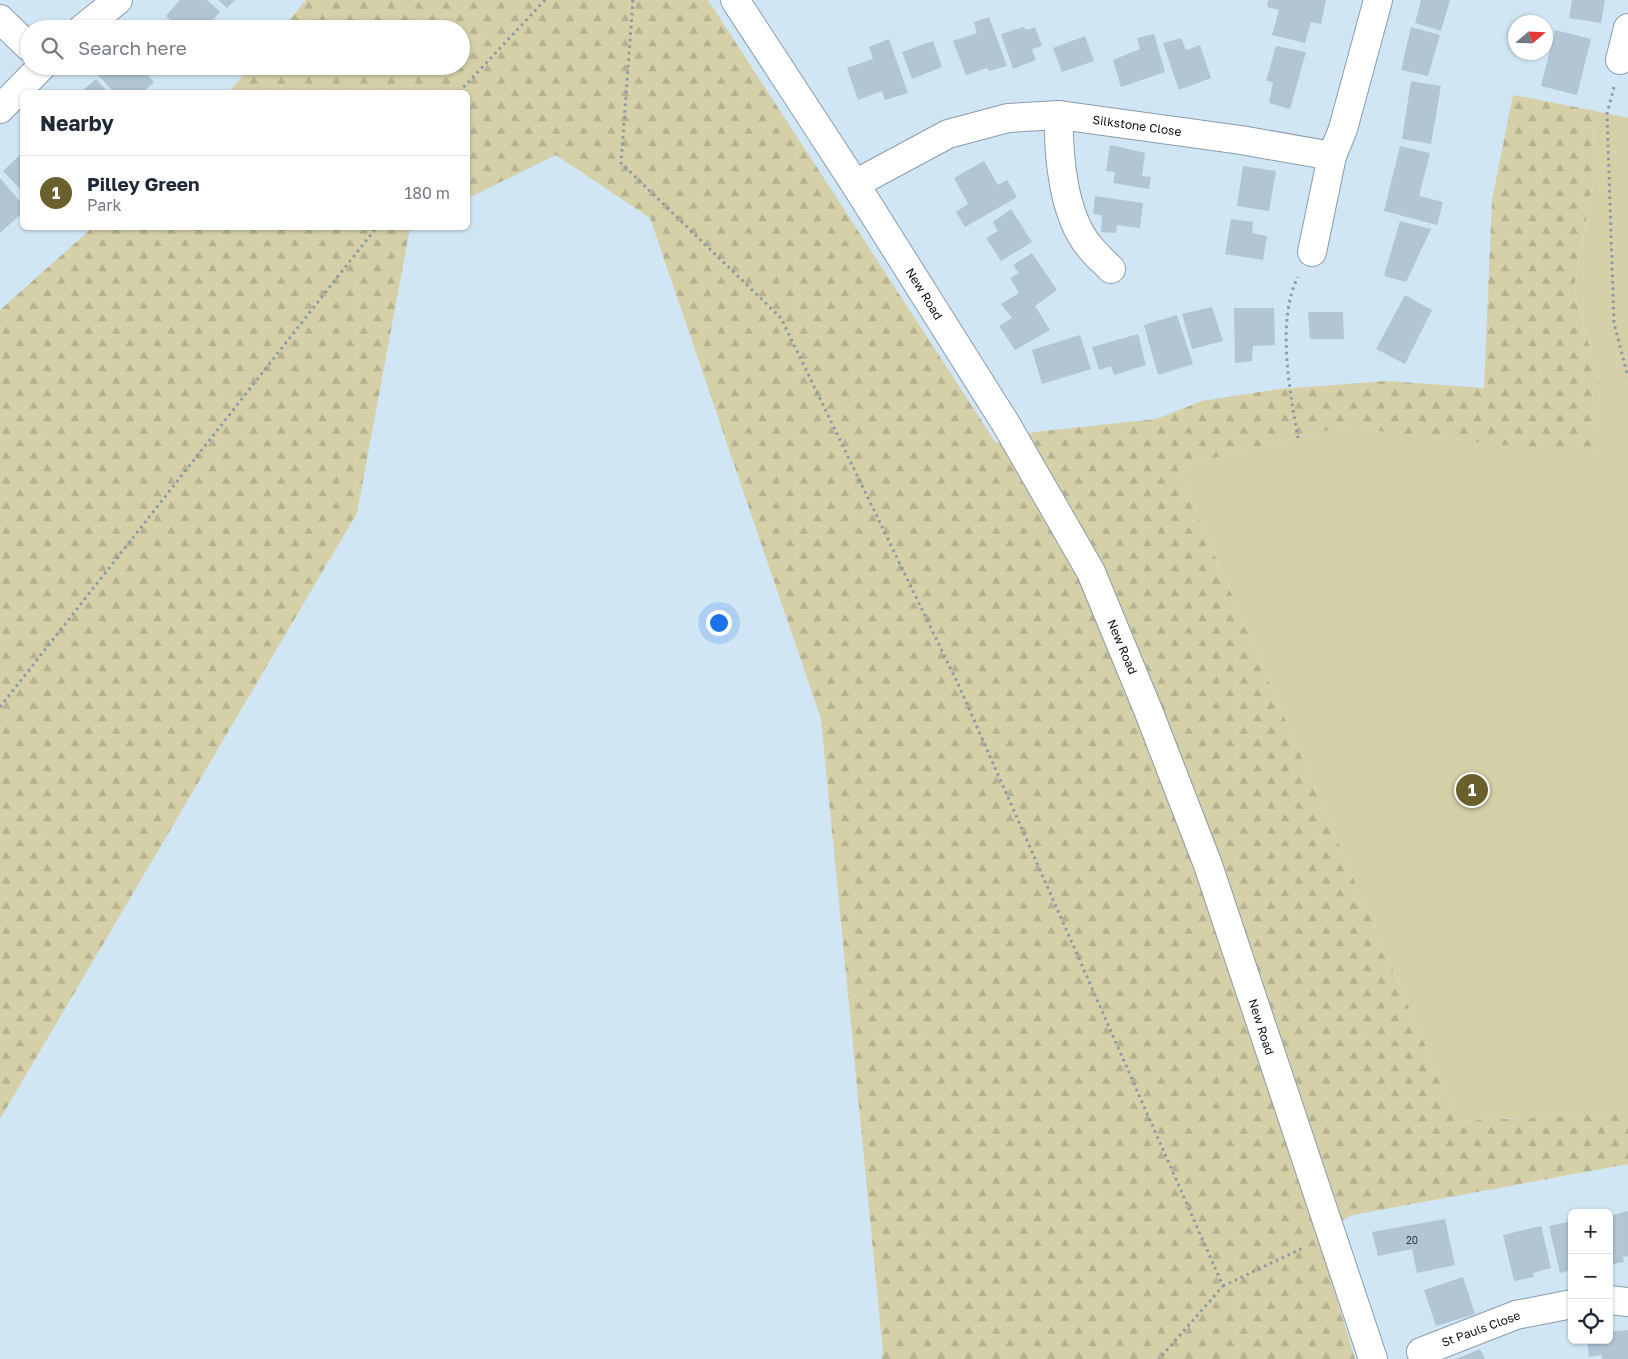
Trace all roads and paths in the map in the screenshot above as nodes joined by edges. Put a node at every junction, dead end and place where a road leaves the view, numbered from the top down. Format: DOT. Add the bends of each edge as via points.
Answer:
graph roads {
  1 [pos="118,0"];
  2 [pos="545,0"];
  3 [pos="633,0"];
  4 [pos="735,0"];
  5 [pos="1378,0"];
  6 [pos="0,19"];
  7 [pos="93,20"];
  8 [pos="1628,28"];
  9 [pos="20,38"];
  10 [pos="1620,60"];
  11 [pos="33,75"];
  12 [pos="462,90"];
  13 [pos="0,109"];
  14 [pos="1059,115"];
  15 [pos="1332,156"];
  16 [pos="855,184"];
  17 [pos="374,230"];
  18 [pos="1312,252"];
  19 [pos="1110,269"];
  20 [pos="1628,377"];
  21 [pos="1298,438"];
  22 [pos="0,707"];
  23 [pos="1330,1234"];
  24 [pos="1224,1286"];
  25 [pos="1613,1300"];
  26 [pos="1628,1302"];
  27 [pos="1568,1305"];
  28 [pos="1421,1352"];
  29 [pos="1158,1359"];
  30 [pos="1372,1359"];
  1 -- 7 [label="street"];
  2 -- 12 [label="path"];
  3 -- 24 [label="path" via="621,163 781,318 959,686"];
  4 -- 16 [label="street, New Road"];
  5 -- 15 [label="street" via="1343,129"];
  6 -- 9 [label="street"];
  8 -- 10 [label="street"];
  10 -- 20 [label="path" via="1608,114 1608,134 1614,323"];
  11 -- 13 [label="street"];
  14 -- 15 [label="street, Silkstone Close"];
  14 -- 16 [label="street, Silkstone Close" via="1008,118 948,134"];
  14 -- 19 [label="street" via="1058,145 1068,205 1088,245"];
  15 -- 18 [label="street"];
  16 -- 23 [label="street, New Road" via="1006,424 1091,572 1208,866"];
  17 -- 22 [label="path"];
  18 -- 21 [label="path" via="1292,288 1286,333 1289,388"];
  23 -- 24 [label="path"];
  23 -- 30 [label="street, New Road"];
  24 -- 29 [label="path"];
  25 -- 26 [label="street"];
  27 -- 28 [label="street, St Pauls Close" via="1516,1315"];
}
